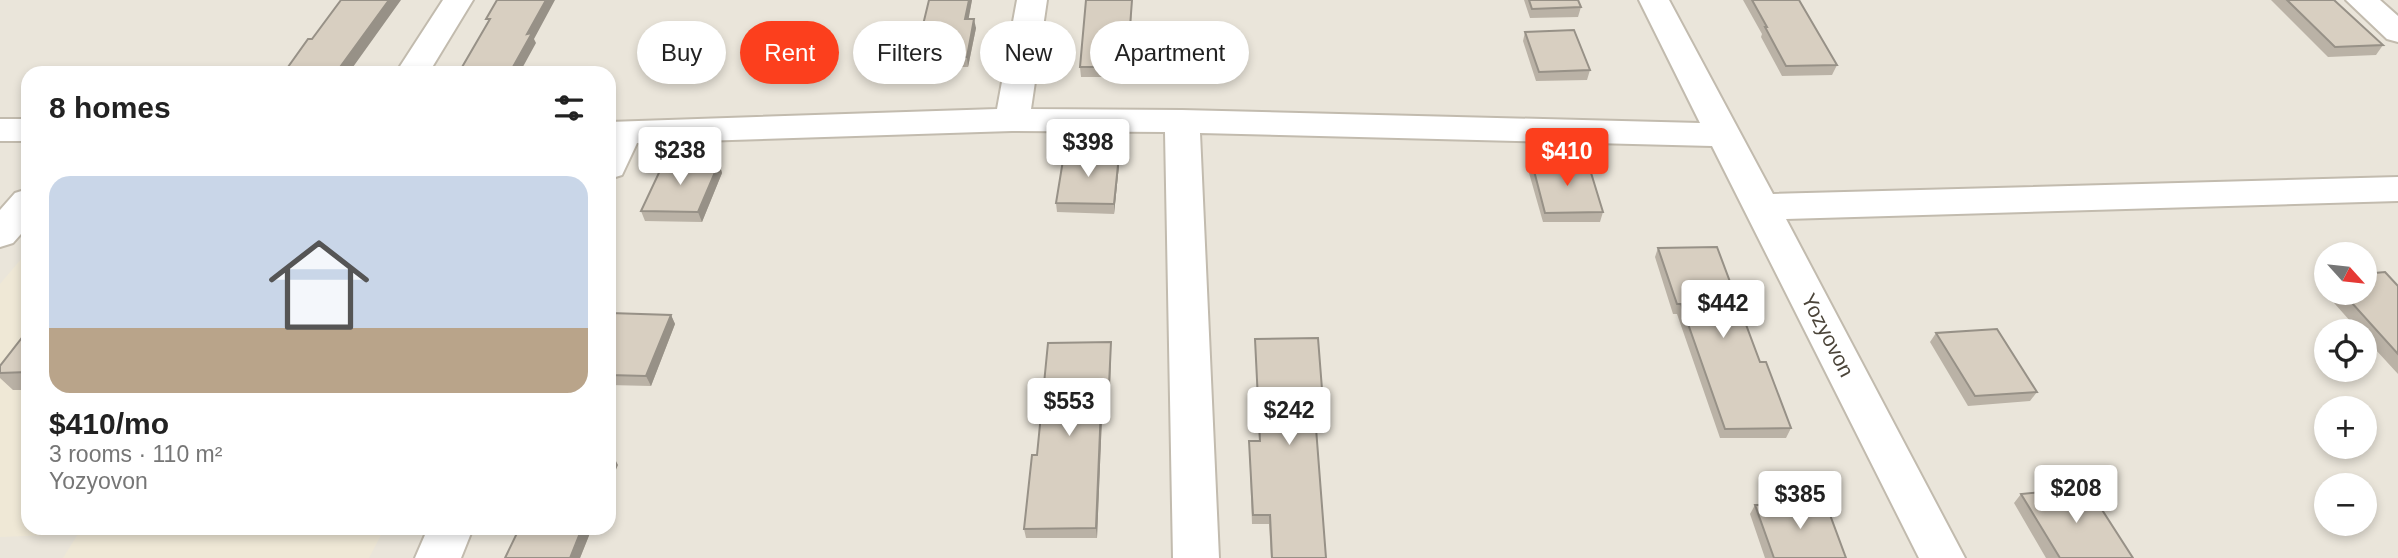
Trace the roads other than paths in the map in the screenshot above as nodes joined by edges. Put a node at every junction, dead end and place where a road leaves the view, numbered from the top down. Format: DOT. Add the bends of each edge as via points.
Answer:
graph roads {
  1 [pos="458,0"];
  2 [pos="1032,0"];
  3 [pos="1654,0"];
  4 [pos="2361,0"];
  5 [pos="2398,32"];
  6 [pos="416,66"];
  7 [pos="1012,120"];
  8 [pos="1182,121"];
  9 [pos="0,130"];
  10 [pos="21,130"];
  11 [pos="616,133"];
  12 [pos="1724,135"];
  13 [pos="2398,189"];
  14 [pos="1762,207"];
  15 [pos="21,210"];
  16 [pos="0,234"];
  17 [pos="448,535"];
  18 [pos="438,558"];
  19 [pos="1196,558"];
  20 [pos="1942,558"];
  1 -- 6 [label="street"];
  2 -- 7 [label="street"];
  3 -- 12 [label="street, Yozyovon"];
  4 -- 5 [label="street"];
  7 -- 8 [label="street"];
  7 -- 11 [label="street"];
  8 -- 12 [label="street"];
  8 -- 19 [label="street"];
  9 -- 10 [label="street"];
  12 -- 14 [label="street, Yozyovon"];
  13 -- 14 [label="street"];
  14 -- 20 [label="street, Yozyovon"];
  15 -- 16 [label="street"];
  17 -- 18 [label="street"];
}
